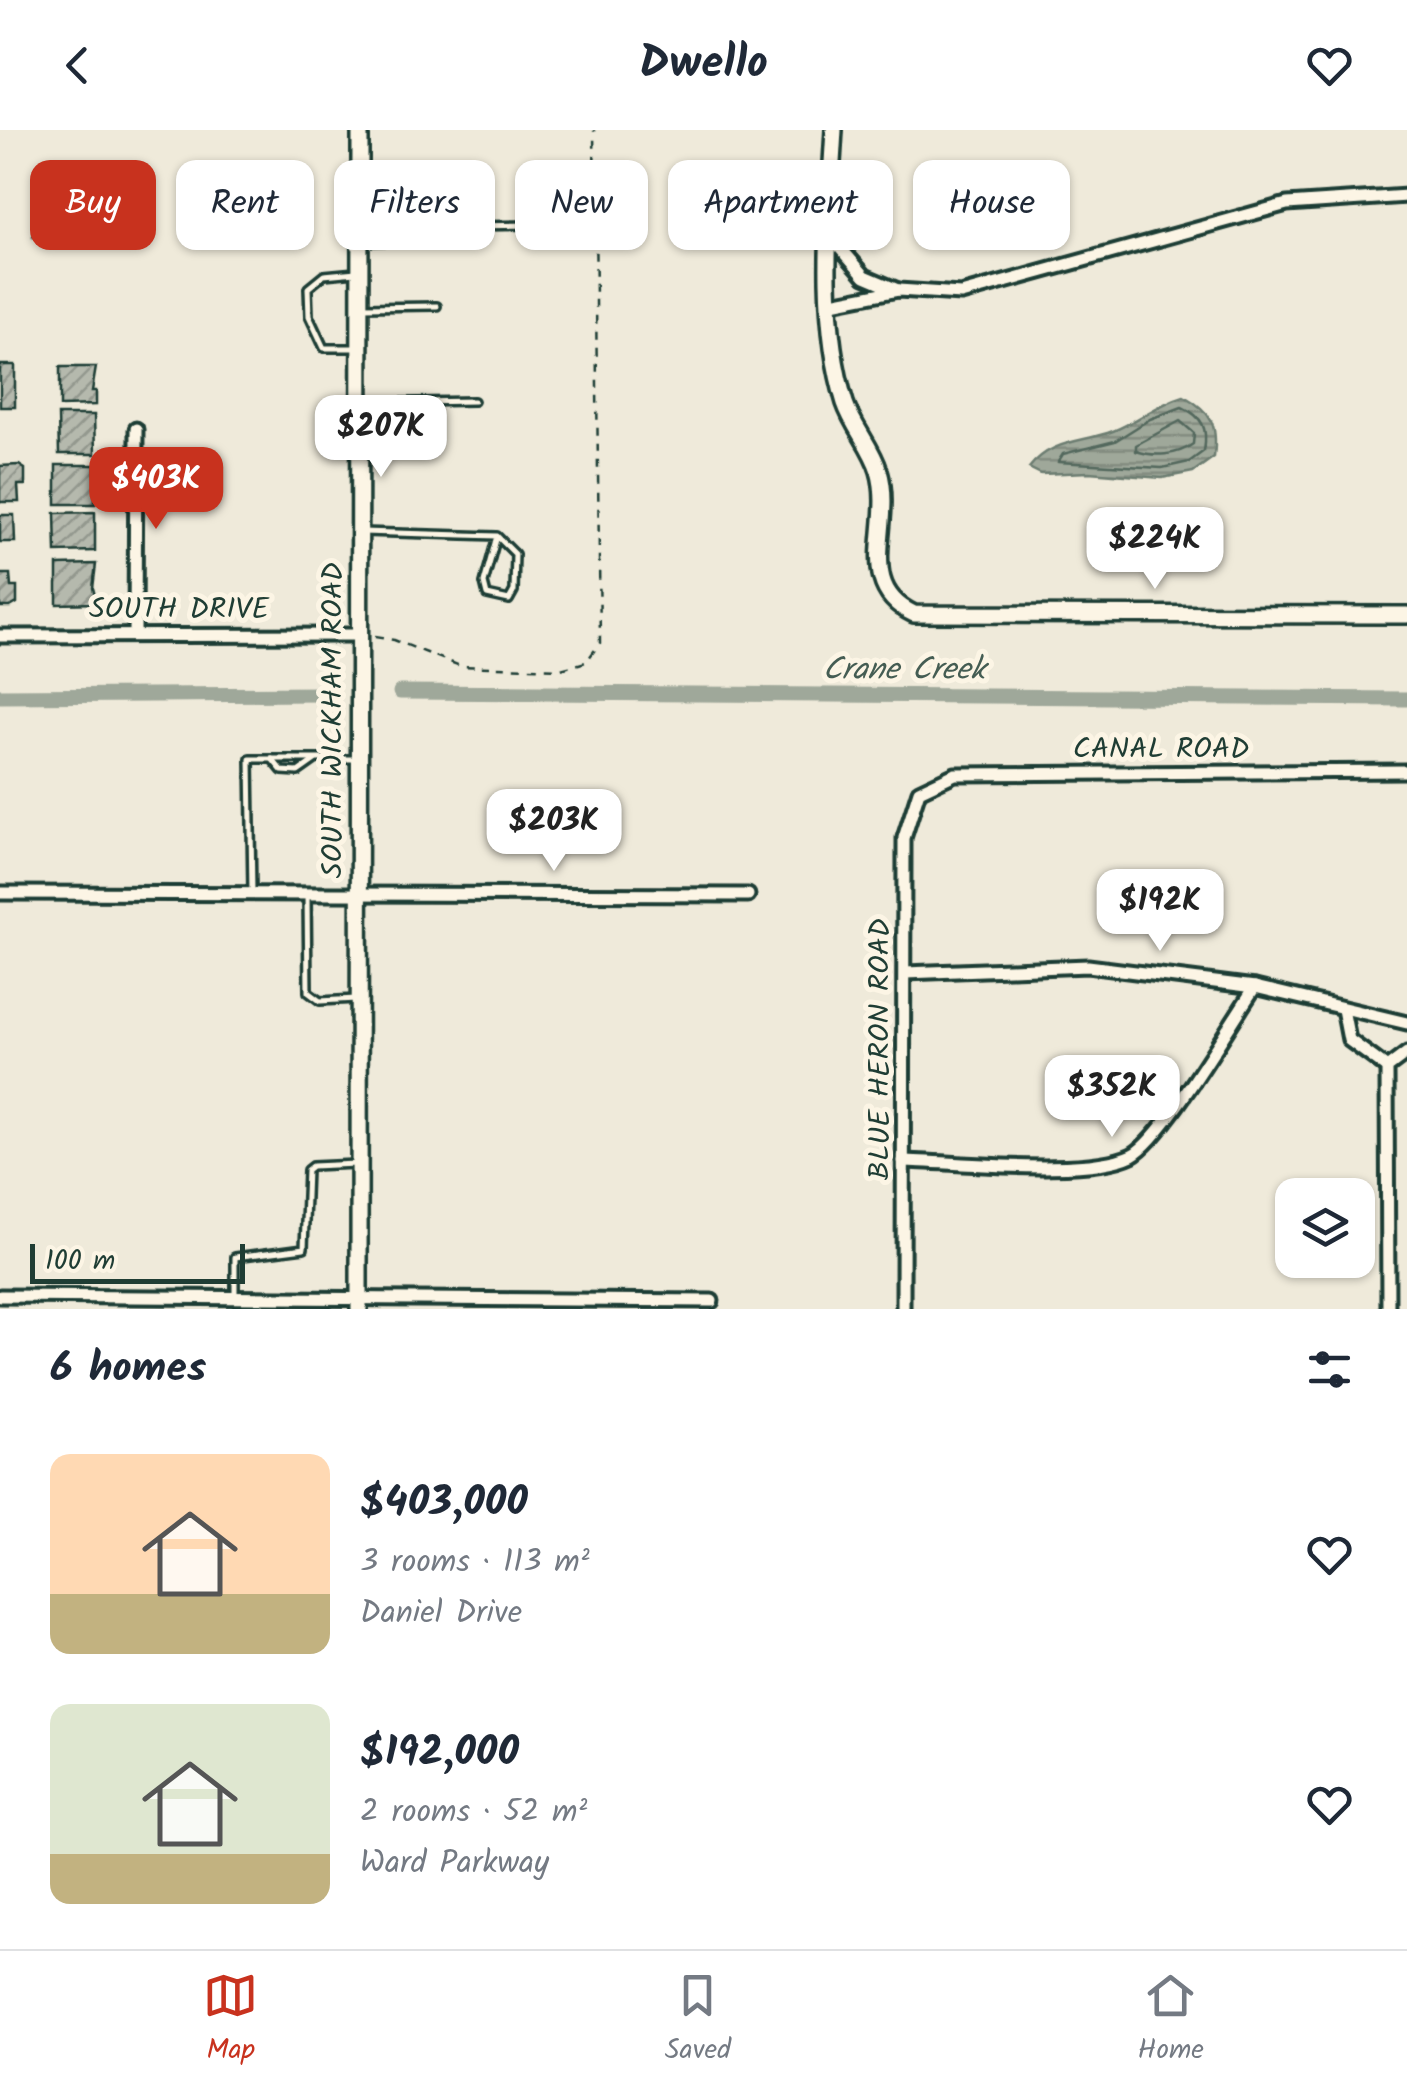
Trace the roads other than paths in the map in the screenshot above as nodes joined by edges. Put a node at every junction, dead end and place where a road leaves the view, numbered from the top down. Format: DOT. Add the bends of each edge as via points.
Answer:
graph roads {
  1 [pos="360,130"];
  2 [pos="834,130"];
  3 [pos="360,160"];
  4 [pos="833,160"];
  5 [pos="1407,196"];
  6 [pos="360,250"];
  7 [pos="832,250"];
  8 [pos="842,250"];
  9 [pos="359,272"];
  10 [pos="898,290"];
  11 [pos="832,303"];
  12 [pos="438,306"];
  13 [pos="359,307"];
  14 [pos="359,348"];
  15 [pos="474,401"];
  16 [pos="359,404"];
  17 [pos="136,429"];
  18 [pos="359,532"];
  19 [pos="497,536"];
  20 [pos="1407,615"];
  21 [pos="135,635"];
  22 [pos="358,635"];
  23 [pos="0,636"];
  24 [pos="359,758"];
  25 [pos="272,759"];
  26 [pos="317,759"];
  27 [pos="1407,770"];
  28 [pos="919,790"];
  29 [pos="0,892"];
  30 [pos="252,893"];
  31 [pos="307,893"];
  32 [pos="359,894"];
  33 [pos="748,895"];
  34 [pos="905,973"];
  35 [pos="1255,987"];
  36 [pos="359,999"];
  37 [pos="1343,1008"];
  38 [pos="1407,1023"];
  39 [pos="1407,1053"];
  40 [pos="1387,1068"];
  41 [pos="903,1162"];
  42 [pos="359,1164"];
  43 [pos="0,1296"];
  44 [pos="234,1296"];
  45 [pos="712,1301"];
  46 [pos="359,1302"];
  47 [pos="902,1309"];
  48 [pos="1388,1309"];
  1 -- 3 [label="main road, SOUTH WICKHAM ROAD"];
  2 -- 4 [label="main road"];
  5 -- 10 [label="street" via="1286,204 961,294"];
  6 -- 9 [label="main road, SOUTH WICKHAM ROAD"];
  7 -- 11 [label="main road"];
  8 -- 10 [label="street" via="865,276"];
  9 -- 13 [label="main road, SOUTH WICKHAM ROAD"];
  9 -- 14 [label="lane" via="324,275 308,288 309,316 324,348"];
  10 -- 11 [label="street"];
  11 -- 20 [label="main road" via="846,406 879,470 881,576 895,605 914,614"];
  12 -- 13 [label="lane"];
  13 -- 14 [label="main road, SOUTH WICKHAM ROAD"];
  14 -- 16 [label="main road, SOUTH WICKHAM ROAD"];
  15 -- 16 [label="lane"];
  16 -- 18 [label="main road, SOUTH WICKHAM ROAD"];
  17 -- 21 [label="street"];
  18 -- 19 [label="lane"];
  18 -- 22 [label="main road, SOUTH WICKHAM ROAD"];
  19 -- 19 [label="lane" via="486,595 509,600 515,554"];
  21 -- 22 [label="street, SOUTH DRIVE"];
  21 -- 23 [label="street, SOUTH DRIVE"];
  22 -- 24 [label="main road, SOUTH WICKHAM ROAD"];
  24 -- 26 [label="lane"];
  24 -- 32 [label="main road, SOUTH WICKHAM ROAD"];
  25 -- 26 [label="lane"];
  25 -- 26 [label="lane" via="282,770 298,772"];
  25 -- 30 [label="lane" via="250,759"];
  27 -- 28 [label="street, CANAL ROAD" via="955,774"];
  28 -- 34 [label="street, BLUE HERON ROAD" via="904,838"];
  29 -- 30 [label="street"];
  30 -- 31 [label="street"];
  31 -- 32 [label="street"];
  31 -- 36 [label="lane" via="308,992 320,1001"];
  32 -- 33 [label="street"];
  32 -- 36 [label="main road, SOUTH WICKHAM ROAD"];
  34 -- 35 [label="street" via="1088,966"];
  34 -- 41 [label="street, BLUE HERON ROAD"];
  35 -- 37 [label="street"];
  35 -- 41 [label="street" via="1136,1153 1102,1165"];
  36 -- 42 [label="main road, SOUTH WICKHAM ROAD"];
  37 -- 38 [label="street"];
  37 -- 40 [label="street" via="1349,1040"];
  39 -- 40 [label="street"];
  40 -- 48 [label="street"];
  41 -- 47 [label="street, BLUE HERON ROAD"];
  42 -- 44 [label="lane" via="307,1170 304,1248 235,1257"];
  42 -- 46 [label="main road, SOUTH WICKHAM ROAD"];
  43 -- 44 [label="street"];
  44 -- 46 [label="street"];
  45 -- 46 [label="street"];
}
